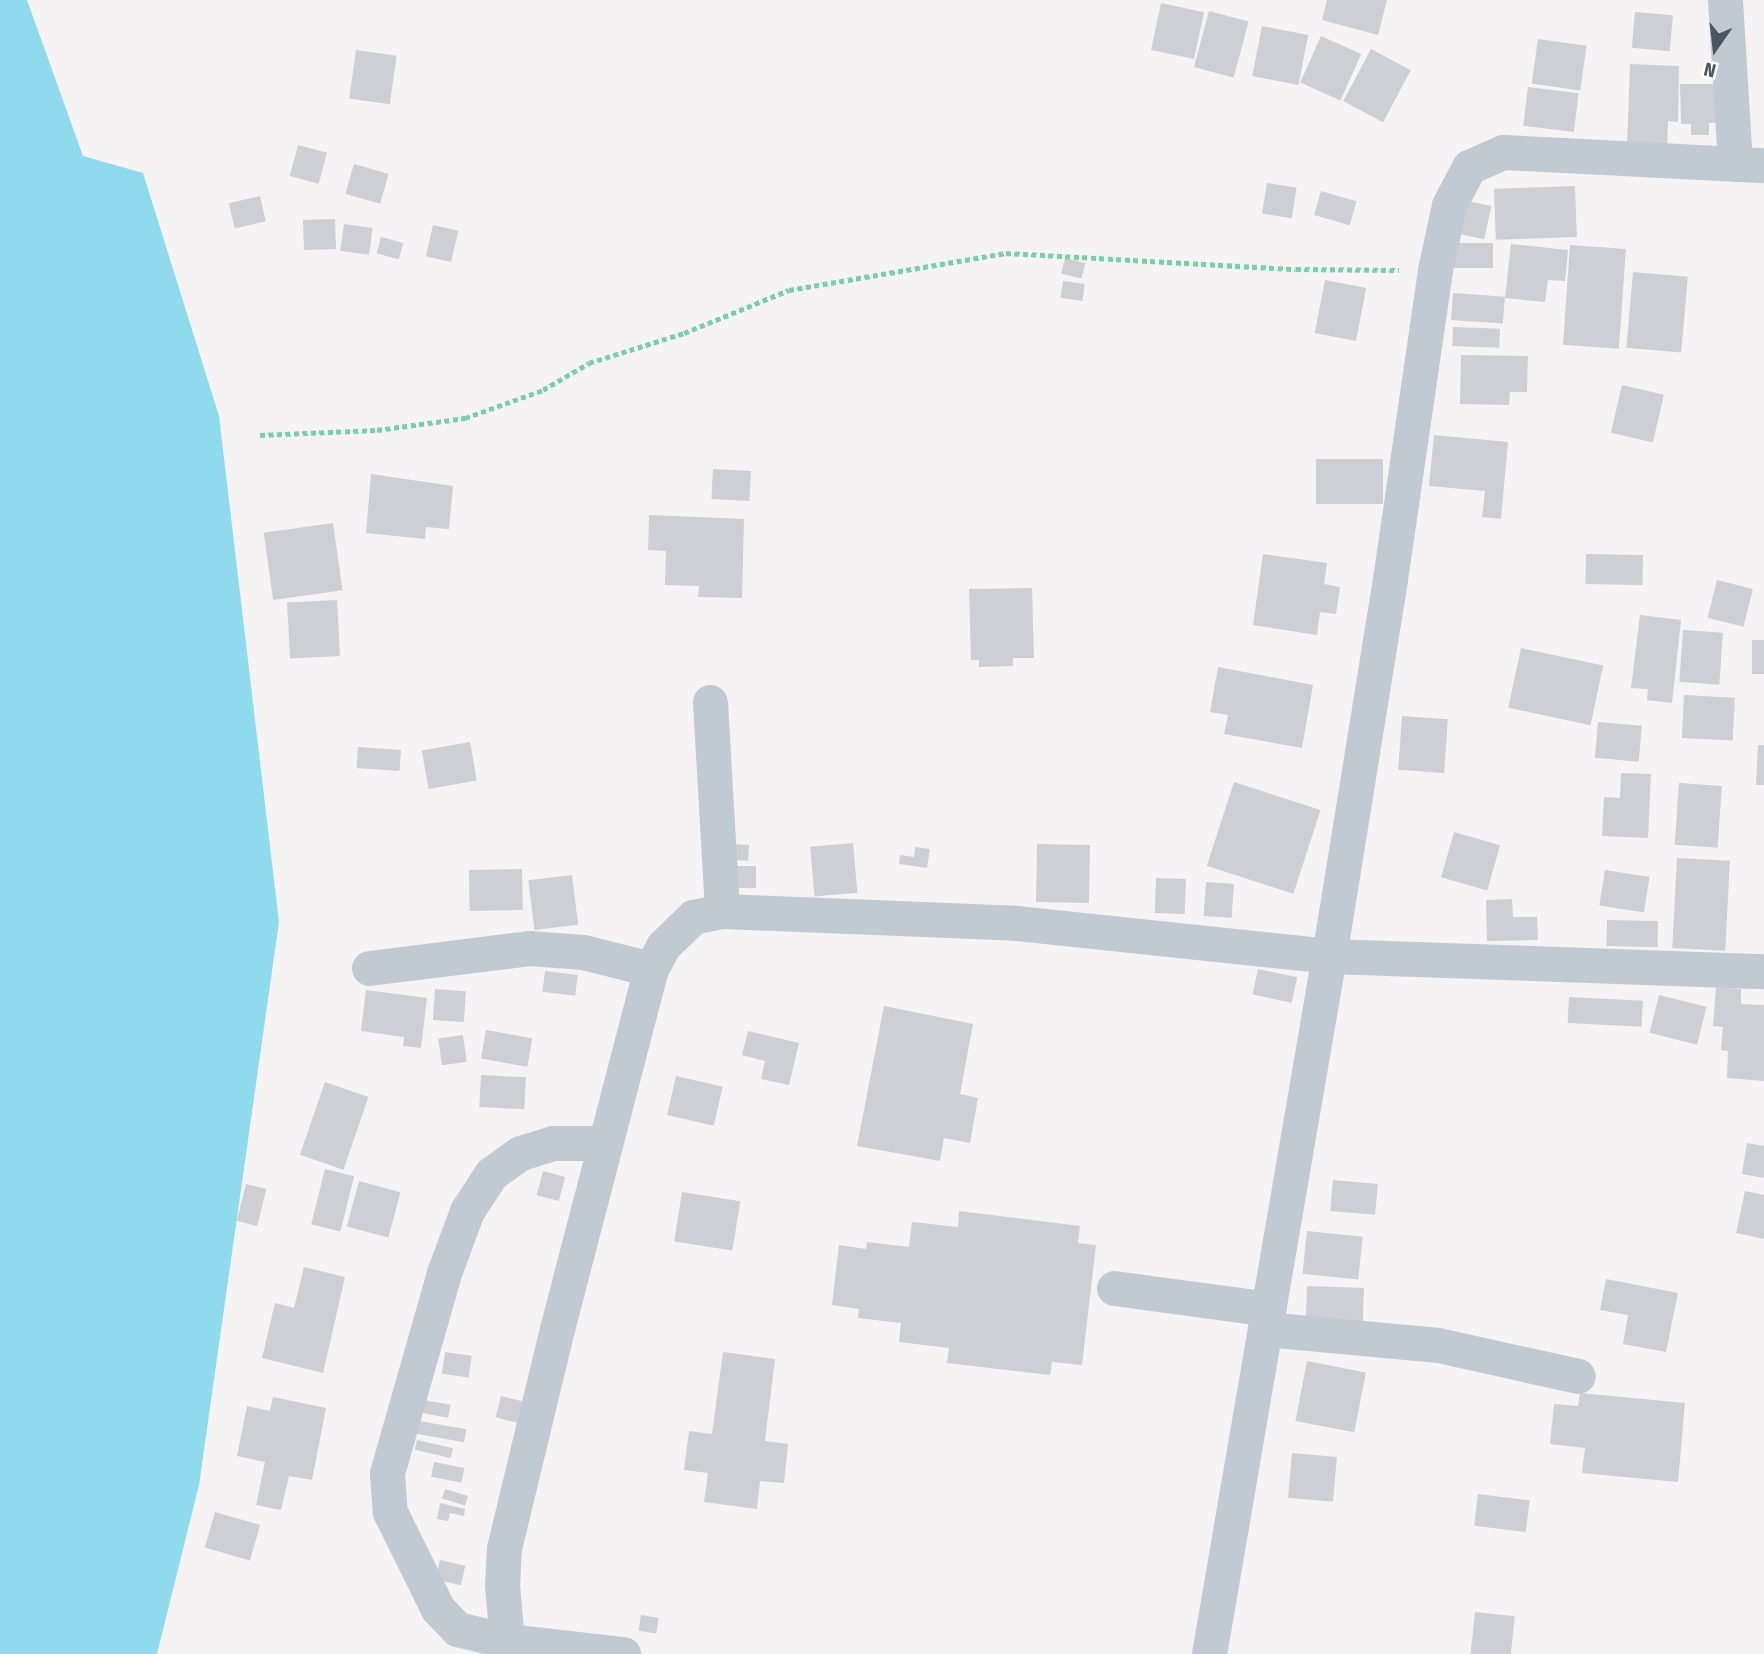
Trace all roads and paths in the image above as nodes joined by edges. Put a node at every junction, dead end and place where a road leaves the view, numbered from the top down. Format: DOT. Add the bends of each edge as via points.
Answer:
graph roads {
  1 [pos="1725,0"];
  2 [pos="1749,164"];
  3 [pos="1435,270"];
  4 [pos="260,435"];
  5 [pos="710,702"];
  6 [pos="722,911"];
  7 [pos="1329,956"];
  8 [pos="369,968"];
  9 [pos="651,969"];
  10 [pos="1764,971"];
  11 [pos="605,1143"];
  12 [pos="1114,1288"];
  13 [pos="1268,1319"];
  14 [pos="1578,1376"];
  15 [pos="506,1648"];
  16 [pos="623,1654"];
  17 [pos="1209,1654"];
  1 -- 2 [label="street"];
  2 -- 3 [label="street" via="1503,152 1469,167 1449,205"];
  3 -- 4 [label="path" via="1296,269 1006,253 789,290 684,333 589,363 544,390 466,418 377,430"];
  3 -- 7 [label="street"];
  5 -- 6 [label="street"];
  6 -- 7 [label="street" via="1016,923"];
  6 -- 9 [label="street" via="693,917 663,946"];
  7 -- 10 [label="street"];
  7 -- 13 [label="street"];
  8 -- 9 [label="street" via="528,948 583,951"];
  9 -- 11 [label="street"];
  11 -- 15 [label="street" via="504,1548"];
  11 -- 15 [label="street" via="553,1143 520,1153 491,1174 467,1211 444,1273 387,1472 390,1511 438,1609 457,1629"];
  12 -- 13 [label="street"];
  13 -- 14 [label="street" via="1438,1345"];
  13 -- 17 [label="street"];
  15 -- 16 [label="street"];
}
